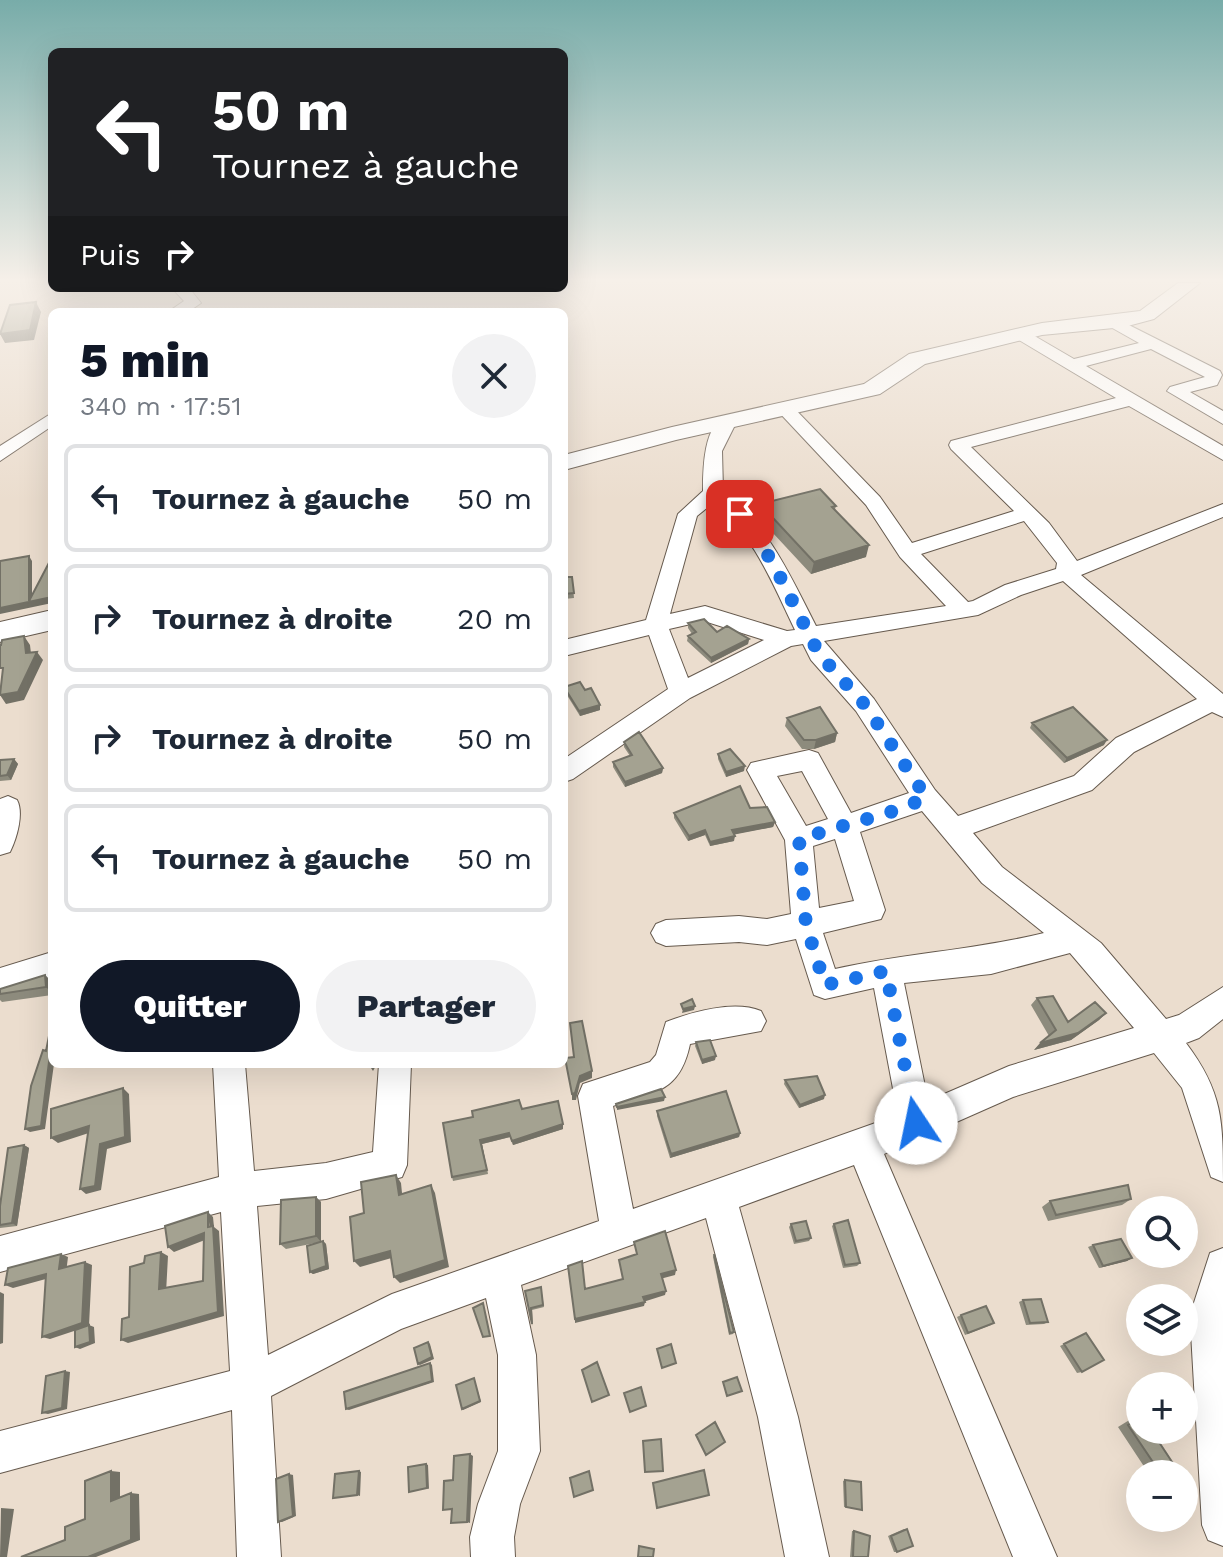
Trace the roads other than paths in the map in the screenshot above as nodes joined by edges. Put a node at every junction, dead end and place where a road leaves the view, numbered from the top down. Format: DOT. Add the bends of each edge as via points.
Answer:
graph roads {
  1 [pos="934,356"];
  2 [pos="1056,356"];
  3 [pos="1107,356"];
  4 [pos="1176,356"];
  5 [pos="1071,365"];
  6 [pos="1130,400"];
  7 [pos="784,408"];
  8 [pos="1223,419"];
  9 [pos="48,421"];
  10 [pos="728,421"];
  11 [pos="1223,454"];
  12 [pos="0,455"];
  13 [pos="568,462"];
  14 [pos="713,493"];
  15 [pos="1223,510"];
  16 [pos="1027,513"];
  17 [pos="907,552"];
  18 [pos="1066,573"];
  19 [pos="963,610"];
  20 [pos="48,621"];
  21 [pos="656,624"];
  22 [pos="0,632"];
  23 [pos="797,637"];
  24 [pos="568,647"];
  25 [pos="681,692"];
  26 [pos="1219,704"];
  27 [pos="568,769"];
  28 [pos="926,797"];
  29 [pos="8,807"];
  30 [pos="845,826"];
  31 [pos="954,829"];
  32 [pos="799,839"];
  33 [pos="0,844"];
  34 [pos="806,925"];
  35 [pos="666,933"];
  36 [pos="1075,939"];
  37 [pos="48,967"];
  38 [pos="886,971"];
  39 [pos="0,982"];
  40 [pos="1223,1001"];
  41 [pos="750,1021"];
  42 [pos="1163,1036"];
  43 [pos="229,1068"];
  44 [pos="394,1068"];
  45 [pos="916,1123"];
  46 [pos="863,1144"];
  47 [pos="1223,1165"];
  48 [pos="238,1190"];
  49 [pos="718,1196"];
  50 [pos="619,1232"];
  51 [pos="0,1254"];
  52 [pos="1223,1266"];
  53 [pos="500,1275"];
  54 [pos="251,1385"];
  55 [pos="0,1452"];
  56 [pos="1223,1525"];
  57 [pos="259,1557"];
  58 [pos="493,1557"];
  59 [pos="807,1557"];
  60 [pos="1035,1557"];
  1 -- 7 [label="main road" via="917,359 872,389"];
  2 -- 5 [label="street"];
  3 -- 5 [label="street"];
  4 -- 8 [label="street" via="1214,375 1211,381 1176,391"];
  5 -- 6 [label="street"];
  6 -- 11 [label="street"];
  6 -- 16 [label="street" via="958,445"];
  7 -- 10 [label="main road"];
  7 -- 17 [label="street" via="873,501"];
  9 -- 12 [label="street"];
  10 -- 13 [label="main road"];
  10 -- 14 [label="street" via="713,451"];
  14 -- 21 [label="street" via="688,514"];
  14 -- 23 [label="street" via="740,514 765,551"];
  15 -- 18 [label="street"];
  16 -- 17 [label="street"];
  16 -- 18 [label="street" via="1068,563"];
  17 -- 19 [label="street"];
  18 -- 19 [label="street"];
  18 -- 26 [label="street"];
  19 -- 23 [label="street"];
  20 -- 22 [label="main road"];
  21 -- 23 [label="street" via="705,613"];
  21 -- 24 [label="street"];
  21 -- 25 [label="street"];
  23 -- 25 [label="street"];
  23 -- 28 [label="street" via="865,705"];
  25 -- 27 [label="street"];
  26 -- 31 [label="street" via="1125,745 1083,783"];
  28 -- 30 [label="street"];
  28 -- 31 [label="street"];
  29 -- 33 [label="street"];
  30 -- 32 [label="street"];
  30 -- 32 [label="street" via="809,760 760,770"];
  30 -- 34 [label="street" via="871,910"];
  31 -- 36 [label="street" via="992,875"];
  32 -- 34 [label="street"];
  34 -- 35 [label="street" via="767,932"];
  34 -- 38 [label="street" via="825,985"];
  36 -- 38 [label="street" via="991,960"];
  36 -- 42 [label="street"];
  37 -- 39 [label="street"];
  38 -- 45 [label="street"];
  40 -- 42 [label="street" via="1188,1027"];
  41 -- 50 [label="street" via="677,1033 670,1063 660,1074 595,1096"];
  42 -- 45 [label="street" via="1009,1082"];
  42 -- 47 [label="street" via="1196,1079"];
  43 -- 48 [label="street"];
  44 -- 48 [label="street" via="390,1165 326,1181"];
  45 -- 46 [label="street"];
  46 -- 49 [label="street"];
  46 -- 60 [label="street"];
  48 -- 51 [label="street"];
  48 -- 54 [label="street"];
  49 -- 50 [label="street"];
  49 -- 59 [label="street" via="778,1417"];
  50 -- 53 [label="street"];
  52 -- 56 [label="street" via="1209,1315"];
  53 -- 54 [label="street" via="392,1313"];
  53 -- 58 [label="street" via="517,1355 519,1451 499,1504"];
  54 -- 55 [label="street"];
  54 -- 57 [label="street"];
}
